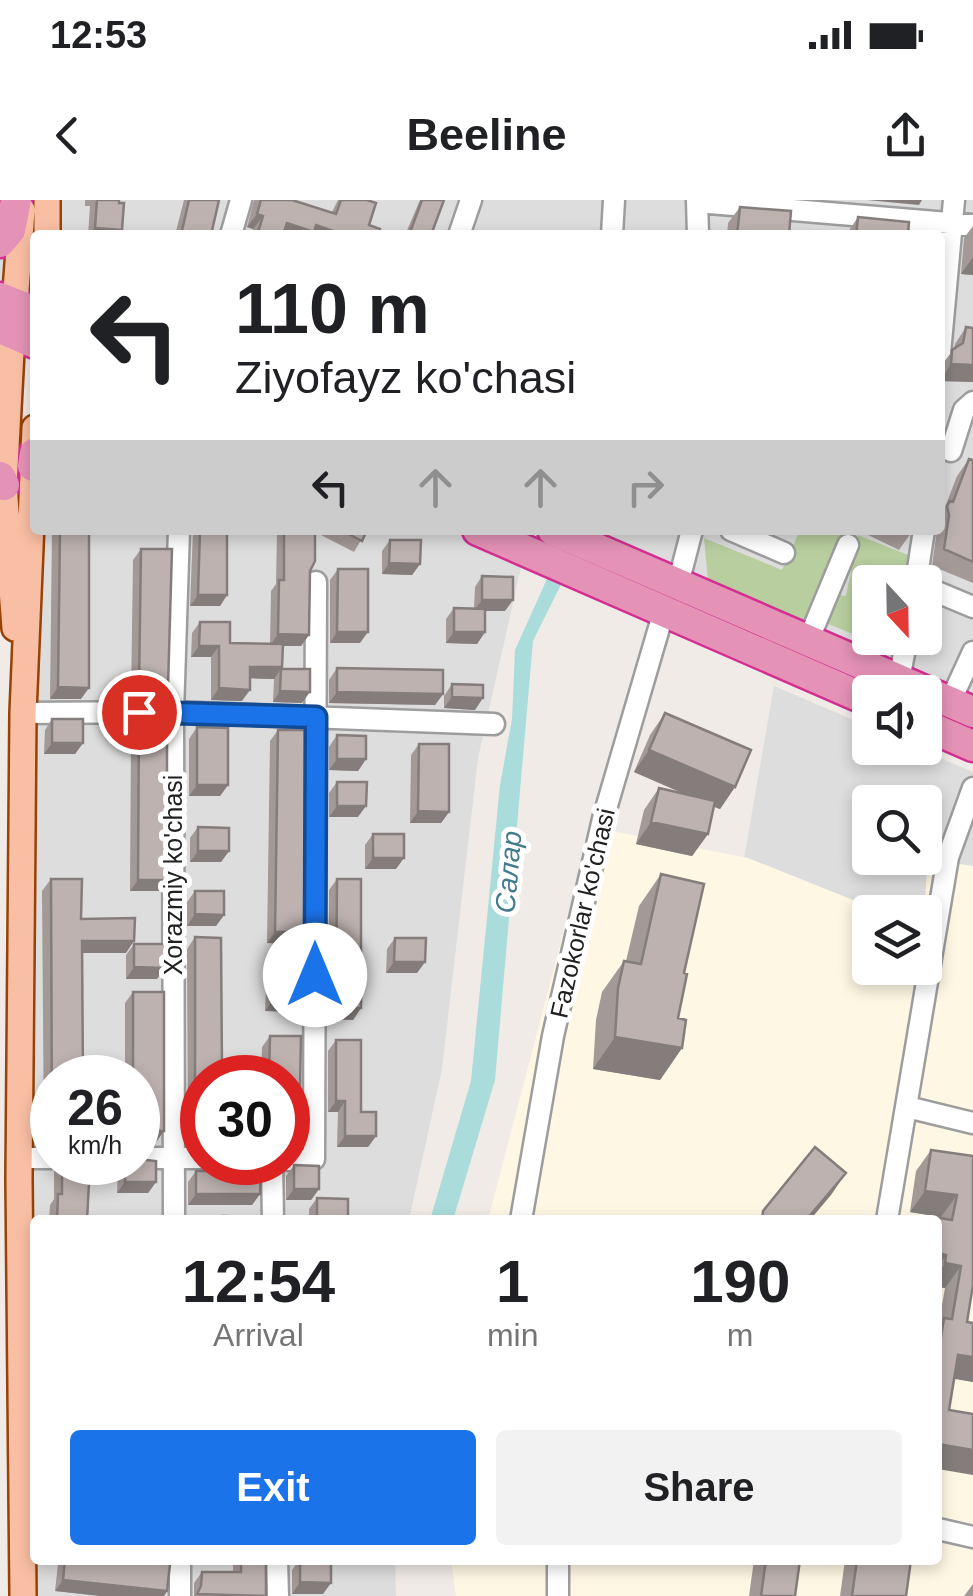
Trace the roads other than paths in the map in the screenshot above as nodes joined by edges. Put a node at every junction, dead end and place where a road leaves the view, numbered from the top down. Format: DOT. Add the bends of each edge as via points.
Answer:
graph roads {
  1 [pos="19,200"];
  2 [pos="47,200"];
  3 [pos="240,200"];
  4 [pos="472,200"];
  5 [pos="614,200"];
  6 [pos="954,200"];
  7 [pos="697,201"];
  8 [pos="963,224"];
  9 [pos="47,230"];
  10 [pos="232,230"];
  11 [pos="460,230"];
  12 [pos="612,230"];
  13 [pos="698,230"];
  14 [pos="0,242"];
  15 [pos="16,320"];
  16 [pos="945,325"];
  17 [pos="973,402"];
  18 [pos="946,450"];
  19 [pos="973,458"];
  20 [pos="2,480"];
  21 [pos="31,535"];
  22 [pos="178,535"];
  23 [pos="518,535"];
  24 [pos="691,535"];
  25 [pos="743,535"];
  26 [pos="923,535"];
  27 [pos="550,539"];
  28 [pos="848,545"];
  29 [pos="784,553"];
  30 [pos="593,564"];
  31 [pos="919,565"];
  32 [pos="316,582"];
  33 [pos="678,584"];
  34 [pos="942,594"];
  35 [pos="973,607"];
  36 [pos="664,612"];
  37 [pos="808,641"];
  38 [pos="973,652"];
  39 [pos="887,675"];
  40 [pos="852,693"];
  41 [pos="962,707"];
  42 [pos="173,712"];
  43 [pos="23,713"];
  44 [pos="316,717"];
  45 [pos="494,724"];
  46 [pos="942,732"];
  47 [pos="973,746"];
  48 [pos="973,788"];
  49 [pos="907,1106"];
  50 [pos="973,1123"];
  51 [pos="160,1158"];
  52 [pos="173,1158"];
  53 [pos="180,1158"];
  54 [pos="310,1158"];
  55 [pos="13,1172"];
  56 [pos="272,1185"];
  57 [pos="174,1215"];
  58 [pos="273,1215"];
  59 [pos="522,1215"];
  60 [pos="888,1215"];
  61 [pos="10,1275"];
  62 [pos="942,1530"];
  63 [pos="973,1537"];
  64 [pos="180,1565"];
  65 [pos="277,1565"];
  66 [pos="558,1565"];
  67 [pos="25,1596"];
  68 [pos="180,1596"];
  69 [pos="278,1596"];
  70 [pos="558,1596"];
  1 -- 14 [label="highway"];
  1 -- 15 [label="main road"];
  2 -- 9 [label="main road"];
  3 -- 10 [label="street"];
  4 -- 11 [label="street"];
  5 -- 12 [label="street"];
  6 -- 8 [label="street"];
  7 -- 8 [label="street"];
  7 -- 13 [label="street"];
  8 -- 16 [label="street"];
  15 -- 20 [label="main road"];
  17 -- 18 [label="street"];
  18 -- 19 [label="street"];
  20 -- 43 [label="main road"];
  21 -- 43 [label="main road"];
  22 -- 42 [label="street, Xorazmiy ko'chasi"];
  23 -- 27 [label="highway"];
  24 -- 33 [label="street"];
  25 -- 29 [label="street"];
  26 -- 31 [label="street"];
  27 -- 30 [label="highway"];
  28 -- 37 [label="street"];
  30 -- 33 [label="highway"];
  30 -- 36 [label="highway"];
  32 -- 44 [label="street"];
  33 -- 37 [label="highway"];
  34 -- 35 [label="street"];
  36 -- 40 [label="highway"];
  36 -- 59 [label="street, Fazokorlar ko'chasi" via="595,855 553,1036"];
  37 -- 39 [label="highway"];
  38 -- 41 [label="street"];
  42 -- 43 [label="street"];
  42 -- 44 [label="street"];
  42 -- 52 [label="street, Xorazmiy ko'chasi"];
  43 -- 55 [label="main road"];
  44 -- 45 [label="street"];
  44 -- 54 [label="street"];
  46 -- 47 [label="highway"];
  48 -- 49 [label="street" via="948,857"];
  49 -- 50 [label="street"];
  49 -- 60 [label="street"];
  51 -- 52 [label="street"];
  52 -- 53 [label="street"];
  52 -- 57 [label="street, Xorazmiy ko'chasi"];
  55 -- 61 [label="main road"];
  56 -- 58 [label="street"];
  61 -- 67 [label="main road"];
  62 -- 63 [label="street"];
  64 -- 68 [label="street"];
  65 -- 69 [label="street"];
  66 -- 70 [label="street"];
}
